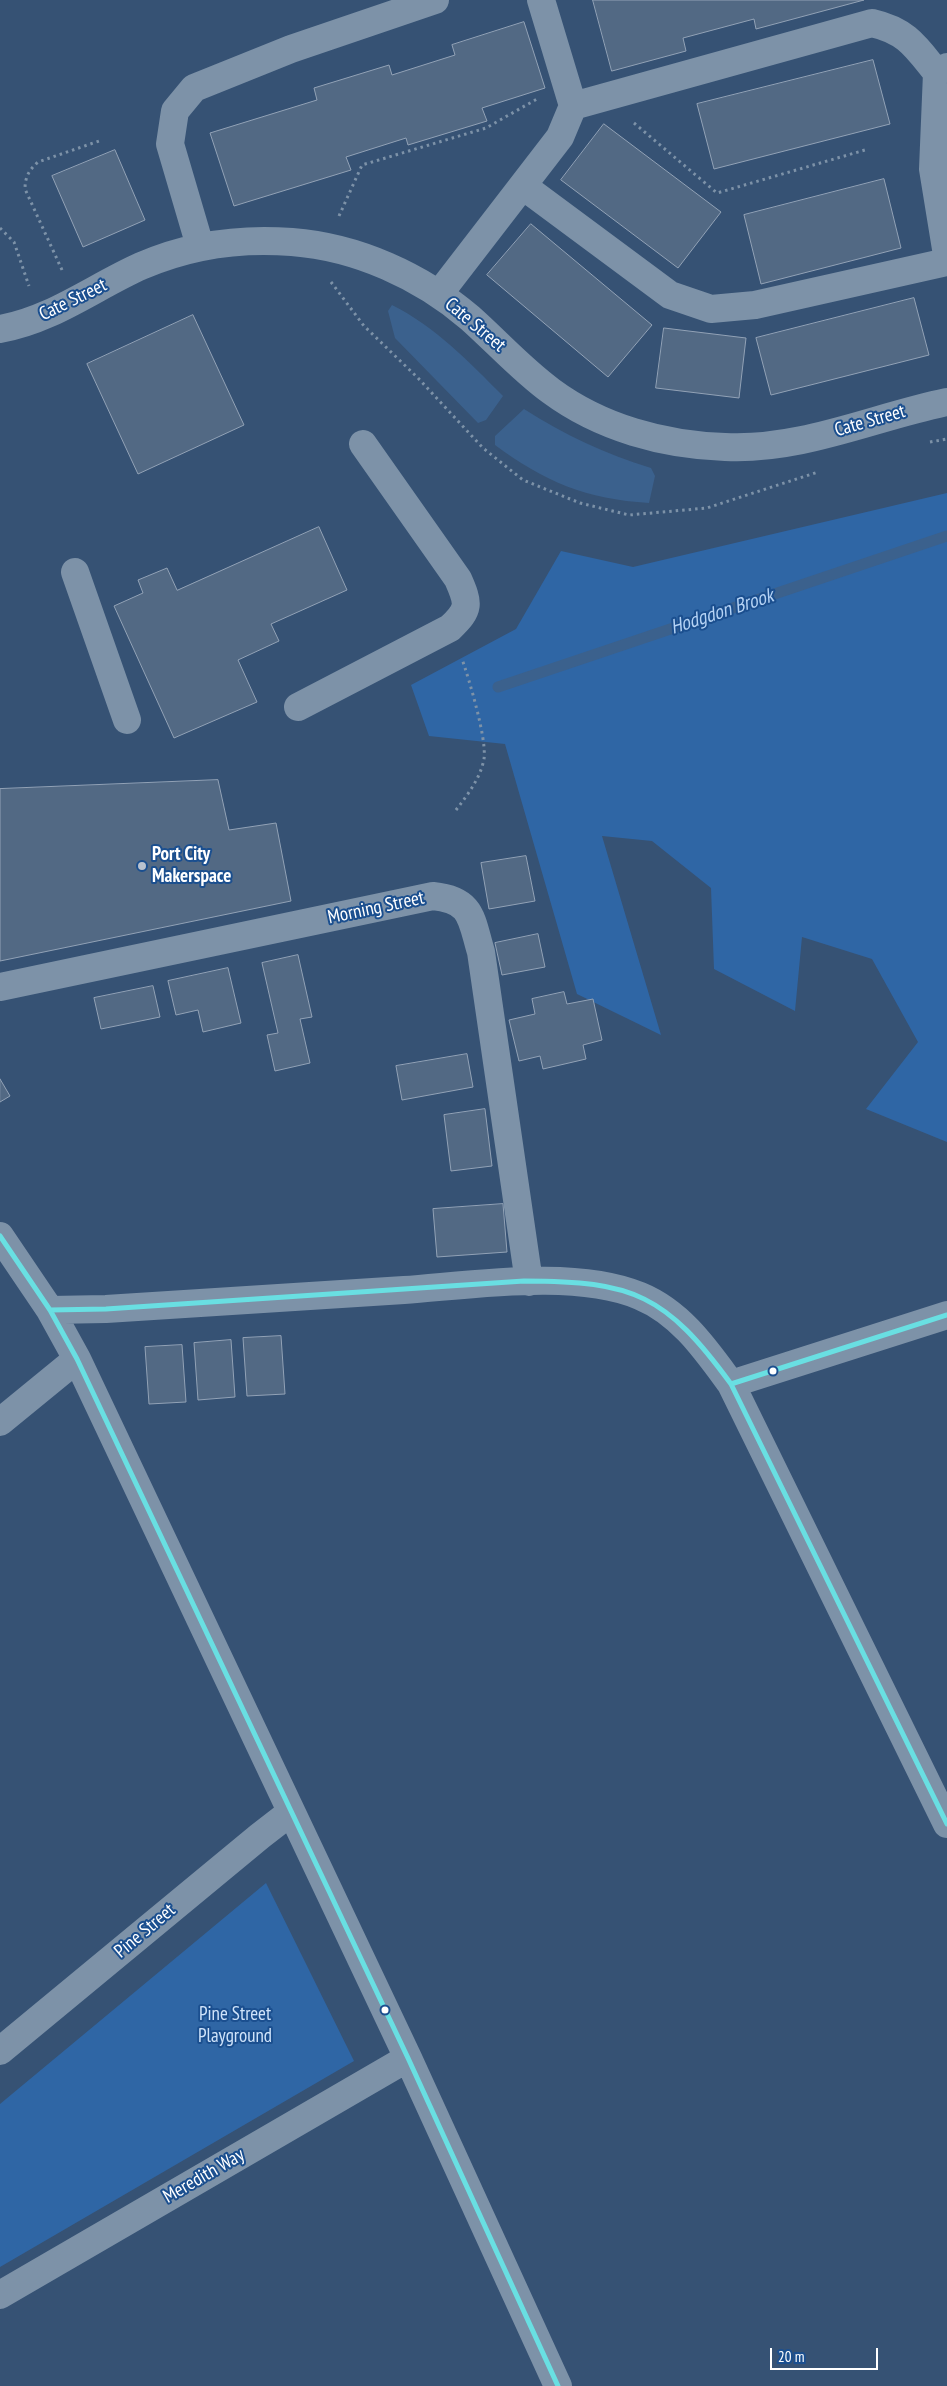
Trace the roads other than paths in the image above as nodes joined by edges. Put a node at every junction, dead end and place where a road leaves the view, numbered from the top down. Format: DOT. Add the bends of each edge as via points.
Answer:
graph roads {
  1 [pos="436,0"];
  2 [pos="541,0"];
  3 [pos="942,70"];
  4 [pos="573,106"];
  5 [pos="940,167"];
  6 [pos="523,186"];
  7 [pos="200,246"];
  8 [pos="947,255"];
  9 [pos="947,262"];
  10 [pos="439,294"];
  11 [pos="0,329"];
  12 [pos="947,402"];
  13 [pos="363,444"];
  14 [pos="75,572"];
  15 [pos="298,707"];
  16 [pos="127,720"];
  17 [pos="0,987"];
  18 [pos="0,1236"];
  19 [pos="529,1282"];
  20 [pos="50,1310"];
  21 [pos="947,1315"];
  22 [pos="77,1359"];
  23 [pos="731,1384"];
  24 [pos="0,1422"];
  25 [pos="291,1812"];
  26 [pos="947,1824"];
  27 [pos="0,2051"];
  28 [pos="408,2058"];
  29 [pos="0,2295"];
  30 [pos="558,2386"];
  1 -- 7 [label="street" via="291,49 194,88 175,112 170,144"];
  2 -- 4 [label="street"];
  3 -- 4 [label="street" via="904,34 872,23"];
  3 -- 5 [label="street"];
  4 -- 6 [label="street" via="560,138"];
  5 -- 8 [label="street"];
  6 -- 9 [label="street" via="670,295 711,308 755,305"];
  6 -- 10 [label="street"];
  7 -- 10 [label="street, Cate Street" via="255,241 294,242 332,248 379,263"];
  7 -- 11 [label="street, Cate Street" via="141,266 54,312"];
  10 -- 12 [label="street, Cate Street" via="549,390 596,417 653,438 690,445 765,447 802,441"];
  13 -- 15 [label="street" via="458,579 467,600 463,615 450,628"];
  14 -- 16 [label="street"];
  17 -- 19 [label="street, Morning Street" via="433,896 451,898 465,906 481,952"];
  18 -- 20 [label="street"];
  19 -- 20 [label="street"];
  19 -- 23 [label="street" via="601,1285 640,1296 674,1317 702,1343"];
  20 -- 22 [label="street"];
  21 -- 23 [label="street"];
  22 -- 24 [label="street"];
  22 -- 25 [label="street"];
  23 -- 26 [label="street"];
  25 -- 27 [label="street, Pine Street"];
  25 -- 28 [label="street"];
  28 -- 29 [label="street, Meredith Way"];
  28 -- 30 [label="street"];
}
